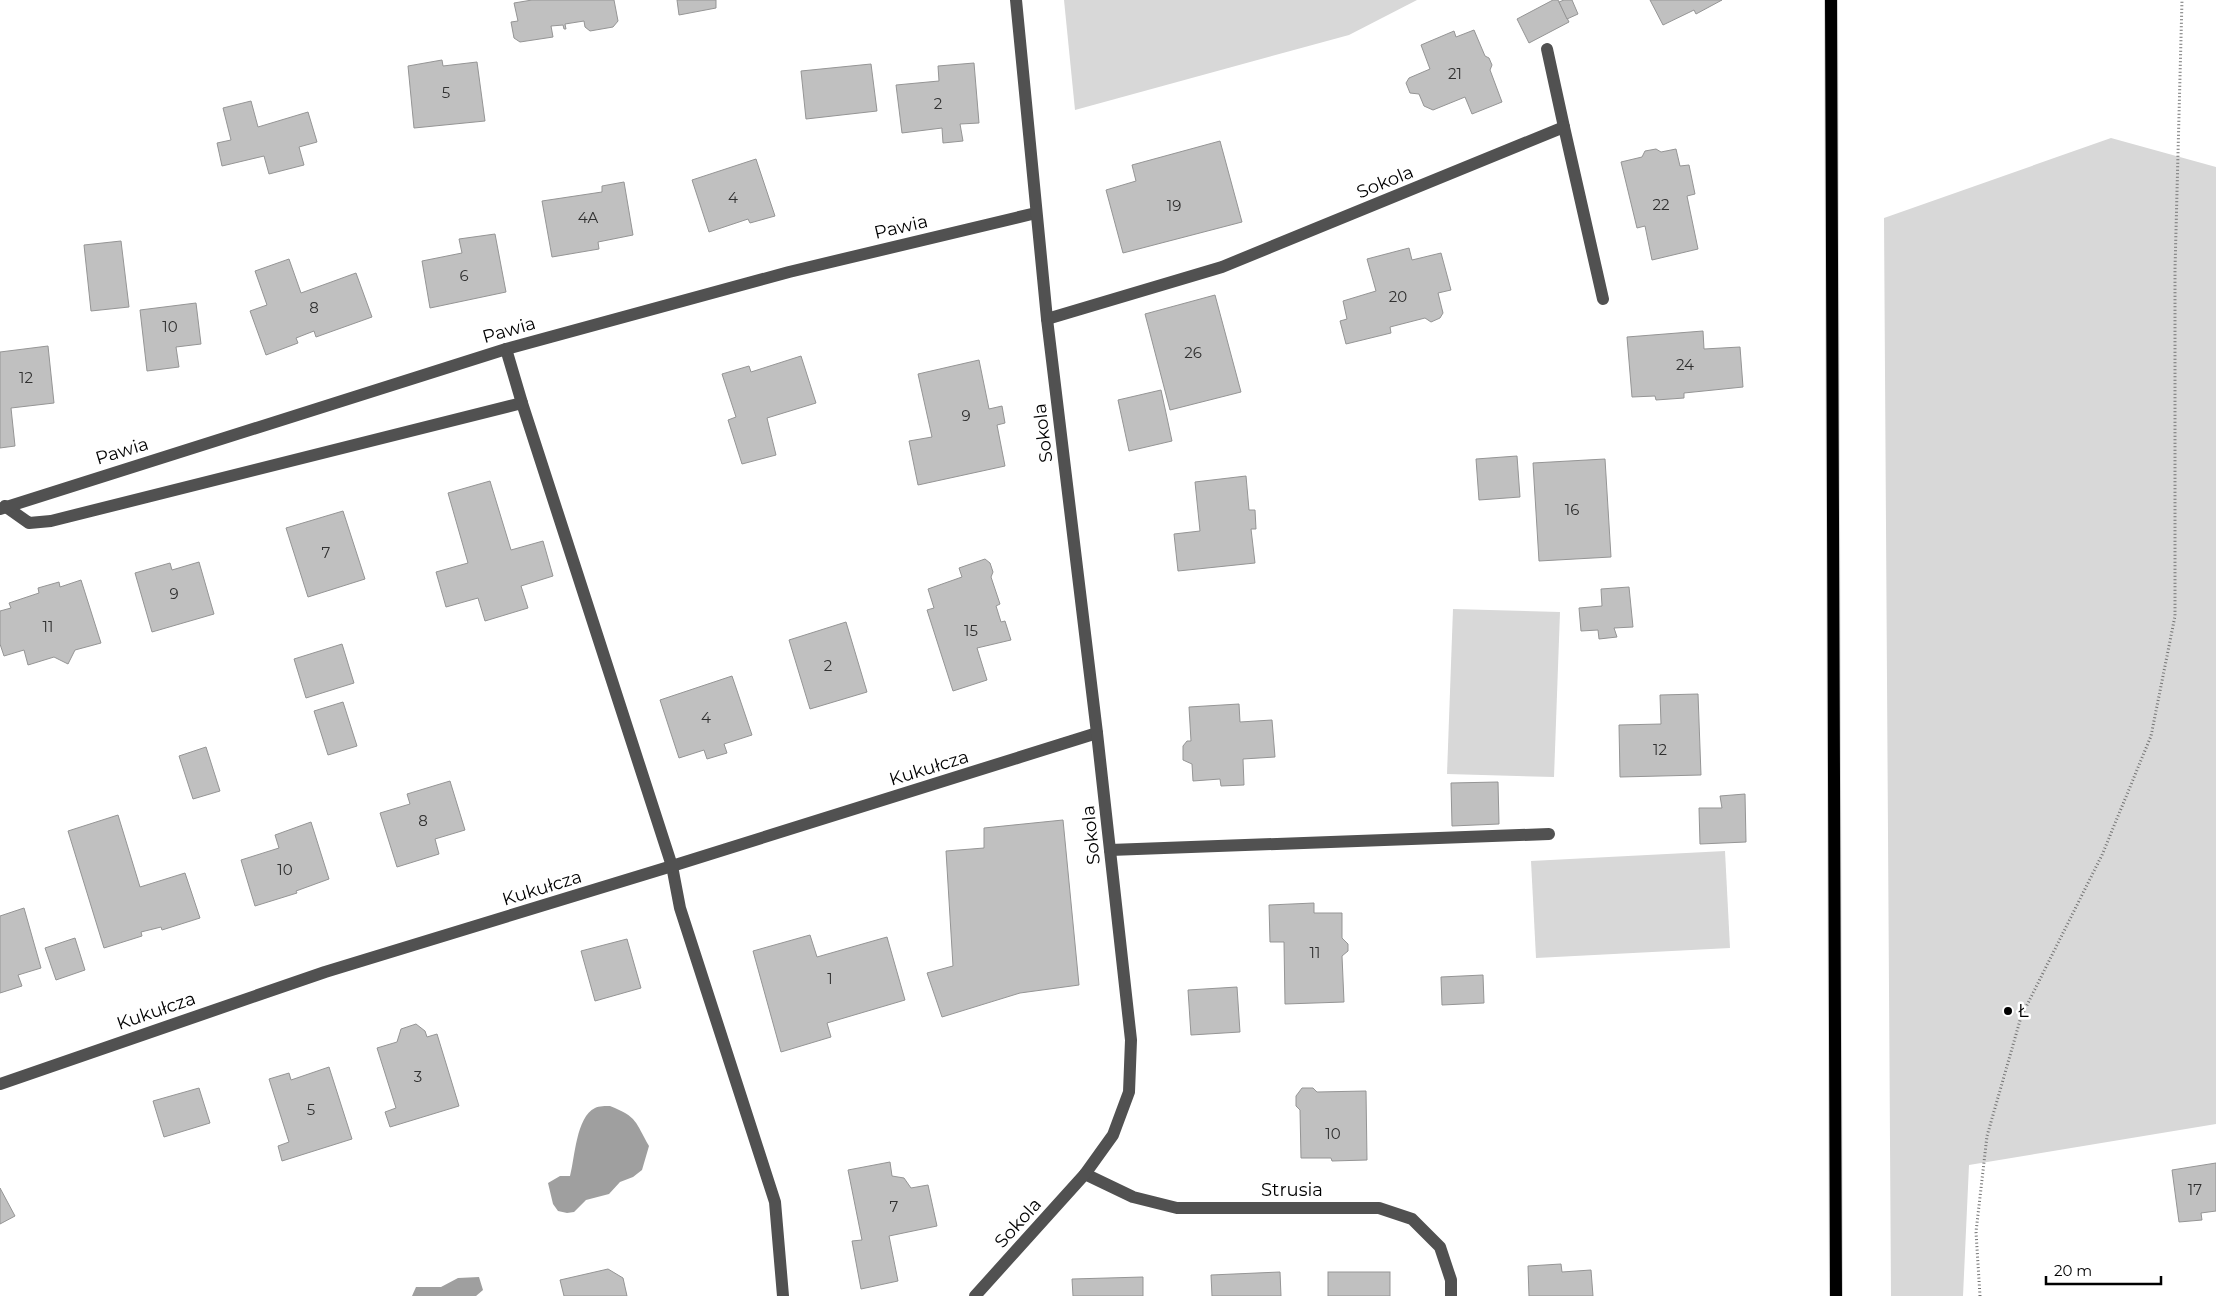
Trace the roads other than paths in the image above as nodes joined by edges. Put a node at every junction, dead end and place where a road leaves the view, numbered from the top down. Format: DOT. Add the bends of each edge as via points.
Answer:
graph roads {
  1 [pos="1016,0"];
  2 [pos="1830,0"];
  3 [pos="1547,49"];
  4 [pos="1564,127"];
  5 [pos="1036,213"];
  6 [pos="1603,299"];
  7 [pos="1047,319"];
  8 [pos="506,349"];
  9 [pos="522,403"];
  10 [pos="3,508"];
  11 [pos="1097,733"];
  12 [pos="1549,834"];
  13 [pos="1110,850"];
  14 [pos="672,866"];
  15 [pos="0,1084"];
  16 [pos="1085,1174"];
  17 [pos="783,1296"];
  18 [pos="975,1296"];
  19 [pos="1451,1296"];
  20 [pos="1836,1296"];
  1 -- 5 [label="street, Sokola"];
  2 -- 20 [label="main road"];
  3 -- 4 [label="street"];
  4 -- 6 [label="street"];
  4 -- 7 [label="street, Sokola" via="1222,267"];
  5 -- 7 [label="street, Sokola"];
  5 -- 8 [label="street, Pawia" via="789,272"];
  7 -- 11 [label="street, Sokola"];
  8 -- 9 [label="street"];
  8 -- 10 [label="street, Pawia"];
  9 -- 10 [label="street" via="51,521 30,523"];
  9 -- 14 [label="street"];
  11 -- 13 [label="street, Sokola"];
  11 -- 14 [label="street, Kukułcza"];
  12 -- 13 [label="street"];
  13 -- 16 [label="street, Sokola" via="1131,1040 1129,1092 1113,1135"];
  14 -- 15 [label="street, Kukułcza" via="325,972"];
  14 -- 17 [label="street" via="680,908 775,1202"];
  16 -- 18 [label="street, Sokola"];
  16 -- 19 [label="street, Strusia" via="1133,1197 1177,1208 1379,1208 1412,1219 1440,1247 1451,1280"];
}
